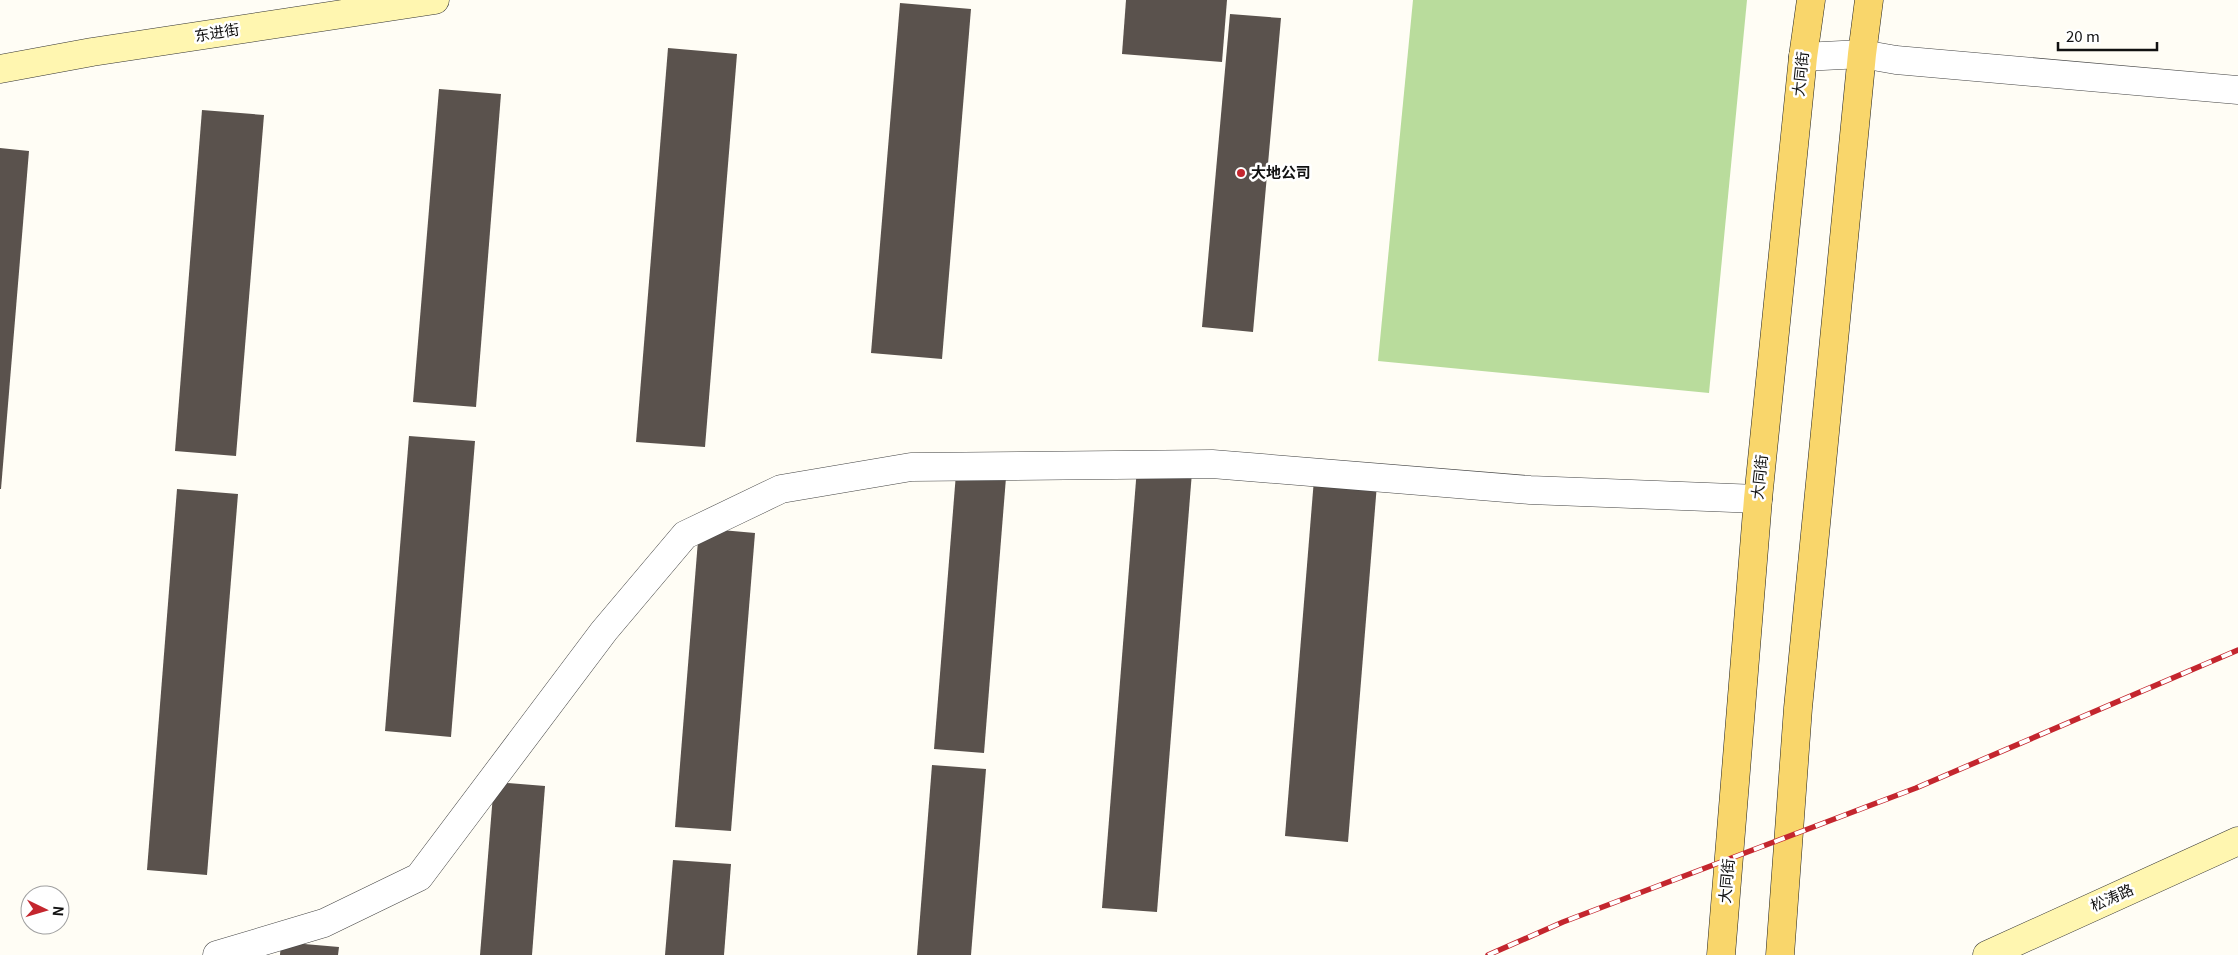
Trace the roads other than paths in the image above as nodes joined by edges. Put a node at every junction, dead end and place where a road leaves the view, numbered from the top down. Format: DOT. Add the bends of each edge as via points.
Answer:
graph roads {
  1 [pos="435,0"];
  2 [pos="1811,0"];
  3 [pos="1869,0"];
  4 [pos="1862,54"];
  5 [pos="1803,57"];
  6 [pos="0,69"];
  7 [pos="2238,90"];
  8 [pos="1758,499"];
  9 [pos="2238,841"];
  10 [pos="217,955"];
  11 [pos="1721,955"];
  12 [pos="1780,955"];
  13 [pos="1987,955"];
  1 -- 6 [label="main road, 东进街"];
  2 -- 5 [label="main road, 大同街"];
  3 -- 4 [label="main road"];
  4 -- 5 [label="street"];
  4 -- 7 [label="street" via="1896,60"];
  4 -- 12 [label="main road" via="1798,708"];
  5 -- 8 [label="main road, 大同街"];
  8 -- 10 [label="street" via="1530,490 1212,464 911,467 781,489 685,535 604,632 419,877 324,923"];
  8 -- 11 [label="main road, 大同街"];
  9 -- 13 [label="main road, 松涛路"];
}
